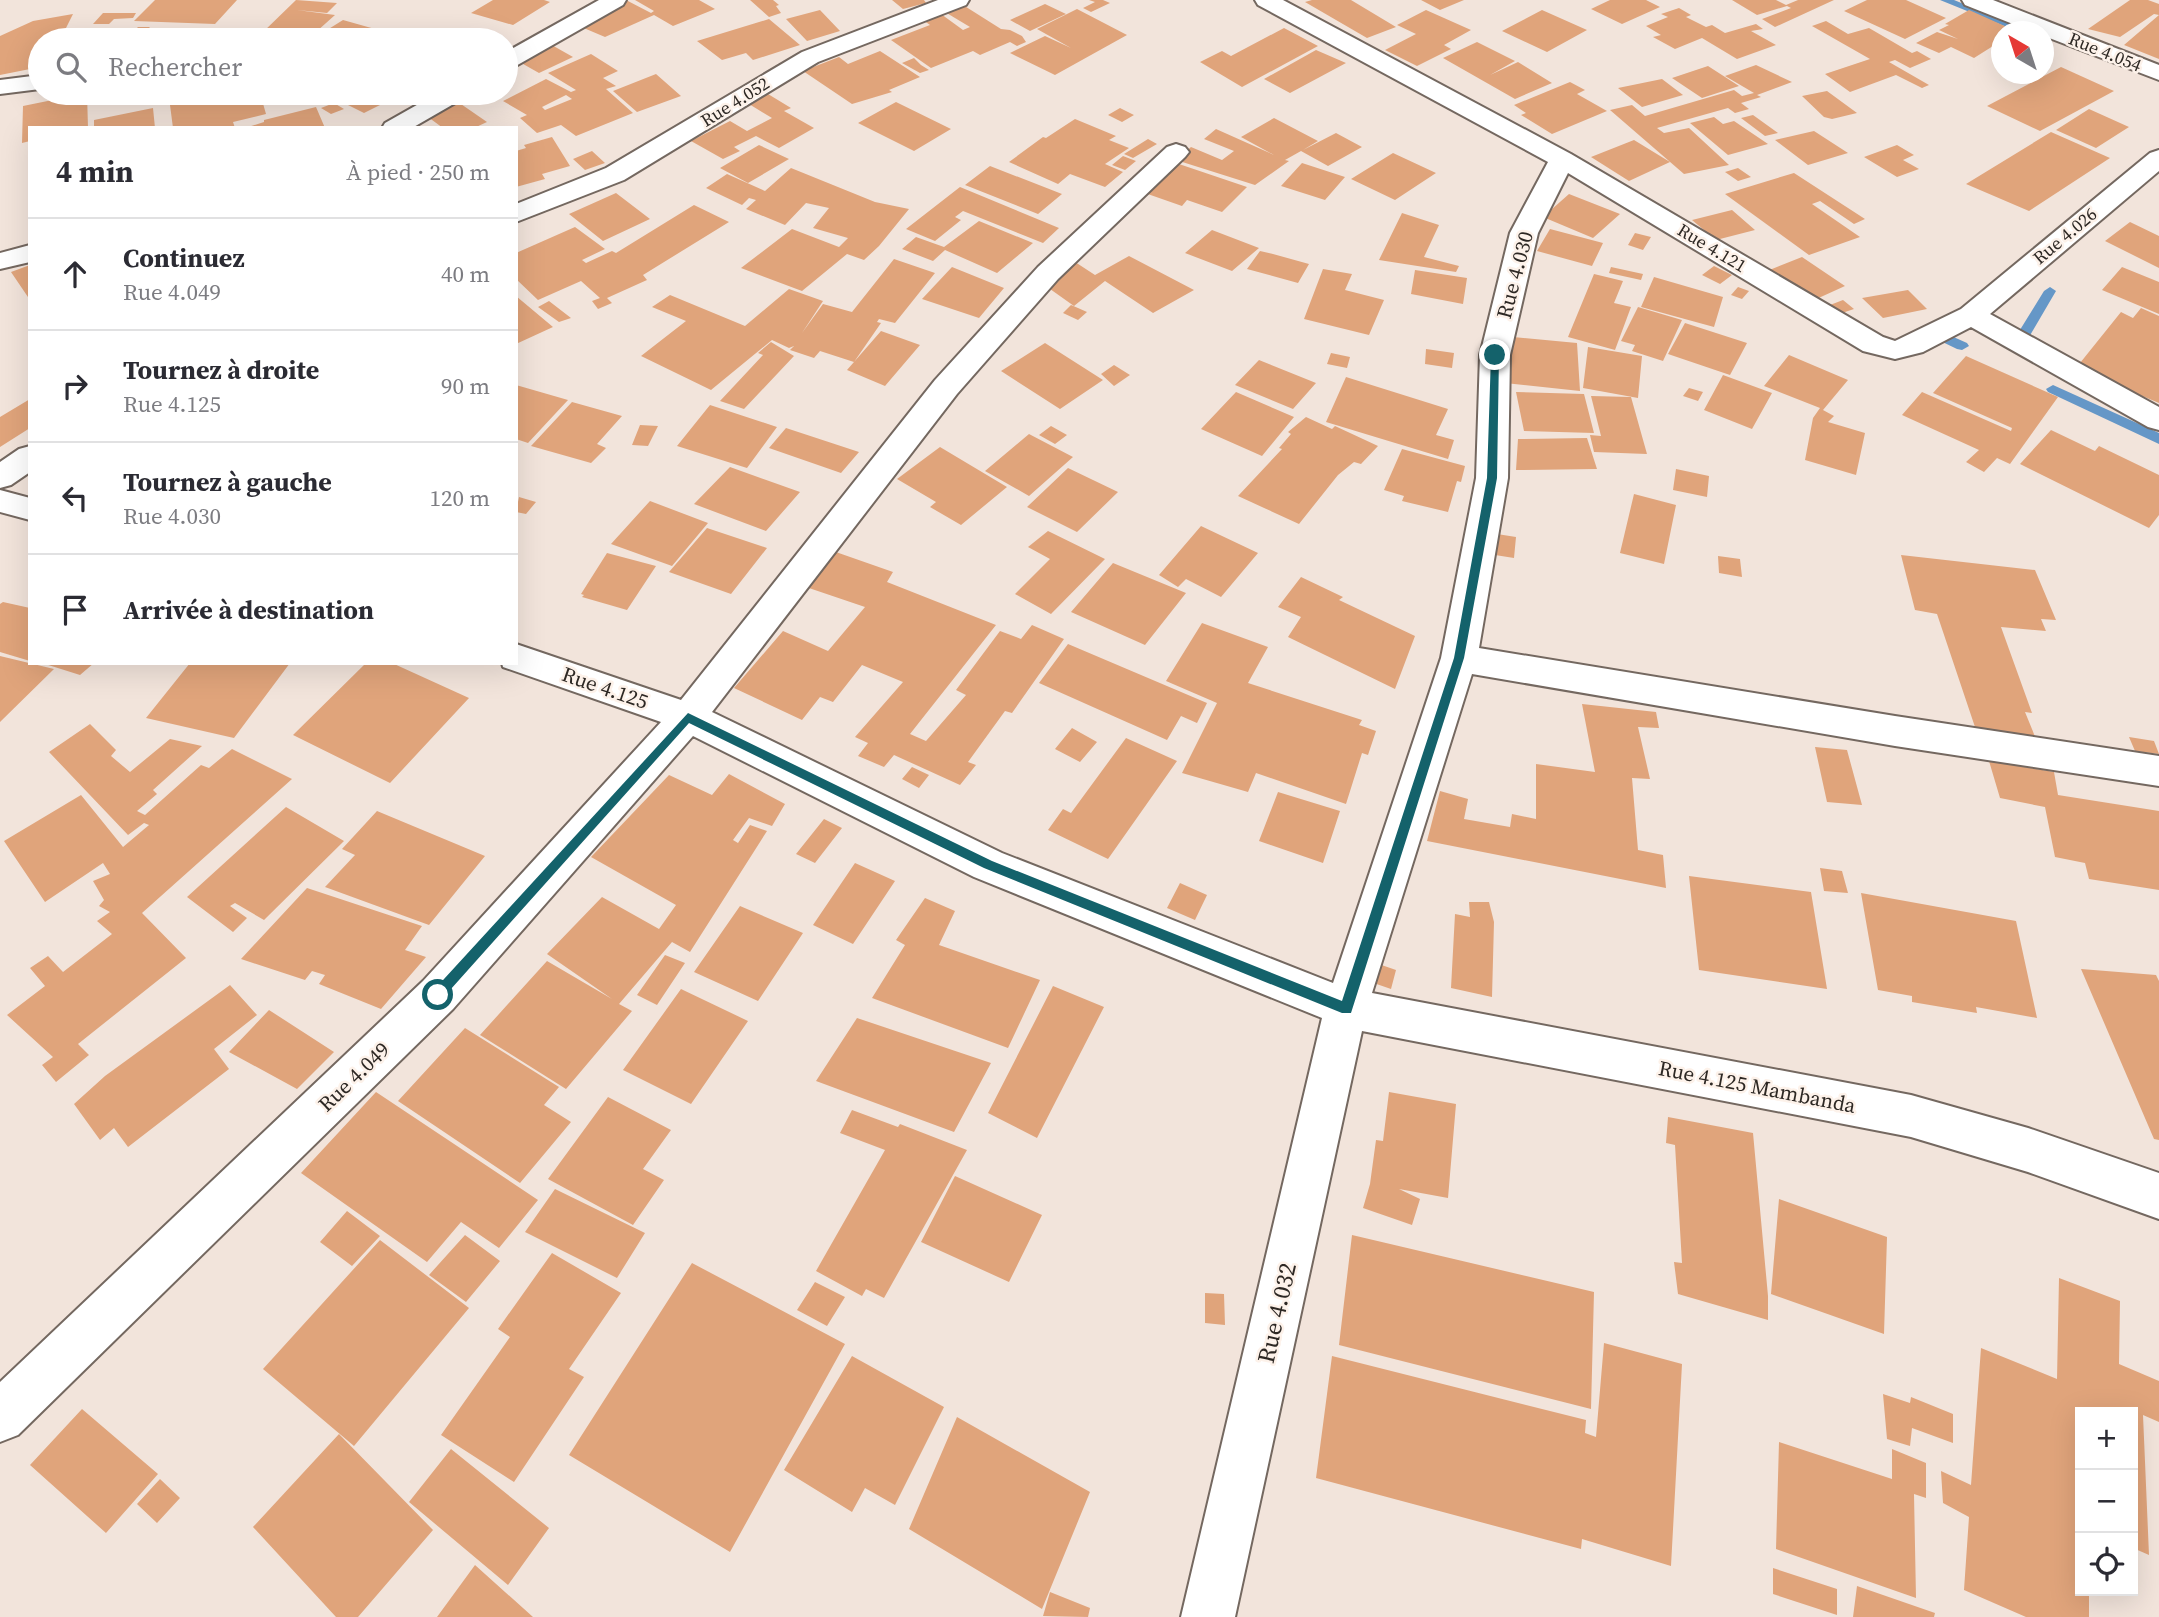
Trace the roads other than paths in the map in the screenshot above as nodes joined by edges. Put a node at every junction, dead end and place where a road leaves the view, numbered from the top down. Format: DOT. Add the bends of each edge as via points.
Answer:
graph roads {
  1 [pos="615,0"];
  2 [pos="958,0"];
  3 [pos="1266,0"];
  4 [pos="1973,0"];
  5 [pos="518,55"];
  6 [pos="2159,74"];
  7 [pos="28,84"];
  8 [pos="0,87"];
  9 [pos="434,105"];
  10 [pos="397,126"];
  11 [pos="1176,152"];
  12 [pos="2159,158"];
  13 [pos="1562,159"];
  14 [pos="518,213"];
  15 [pos="28,254"];
  16 [pos="0,261"];
  17 [pos="1971,315"];
  18 [pos="2159,419"];
  19 [pos="28,458"];
  20 [pos="0,477"];
  21 [pos="0,501"];
  22 [pos="28,508"];
  23 [pos="518,658"];
  24 [pos="1459,658"];
  25 [pos="688,718"];
  26 [pos="2159,771"];
  27 [pos="1346,1009"];
  28 [pos="2159,1196"];
  29 [pos="0,1417"];
  30 [pos="1208,1617"];
  1 -- 5 [label="street"];
  2 -- 14 [label="street, Rue 4.052" via="810,57 615,174"];
  3 -- 13 [label="street, Rue 4.121"];
  4 -- 6 [label="street, Rue 4.054"];
  7 -- 8 [label="street"];
  9 -- 10 [label="street"];
  11 -- 25 [label="street, Rue 4.049" via="1048,272 946,387"];
  12 -- 17 [label="street, Rue 4.026"];
  13 -- 17 [label="street, Rue 4.121" via="1873,344 1895,350 1913,345"];
  13 -- 24 [label="street, Rue 4.030" via="1524,233 1495,355 1492,478"];
  15 -- 16 [label="street"];
  17 -- 18 [label="street"];
  19 -- 20 [label="street"];
  21 -- 22 [label="street"];
  23 -- 25 [label="street, Rue 4.125"];
  24 -- 26 [label="street"];
  24 -- 27 [label="street, Rue 4.030"];
  25 -- 27 [label="street, Rue 4.125" via="988,865"];
  25 -- 29 [label="street, Rue 4.049" via="438,995"];
  27 -- 28 [label="street, Rue 4.125 Mambanda" via="1911,1116 2028,1150"];
  27 -- 30 [label="street, Rue 4.032"];
}
